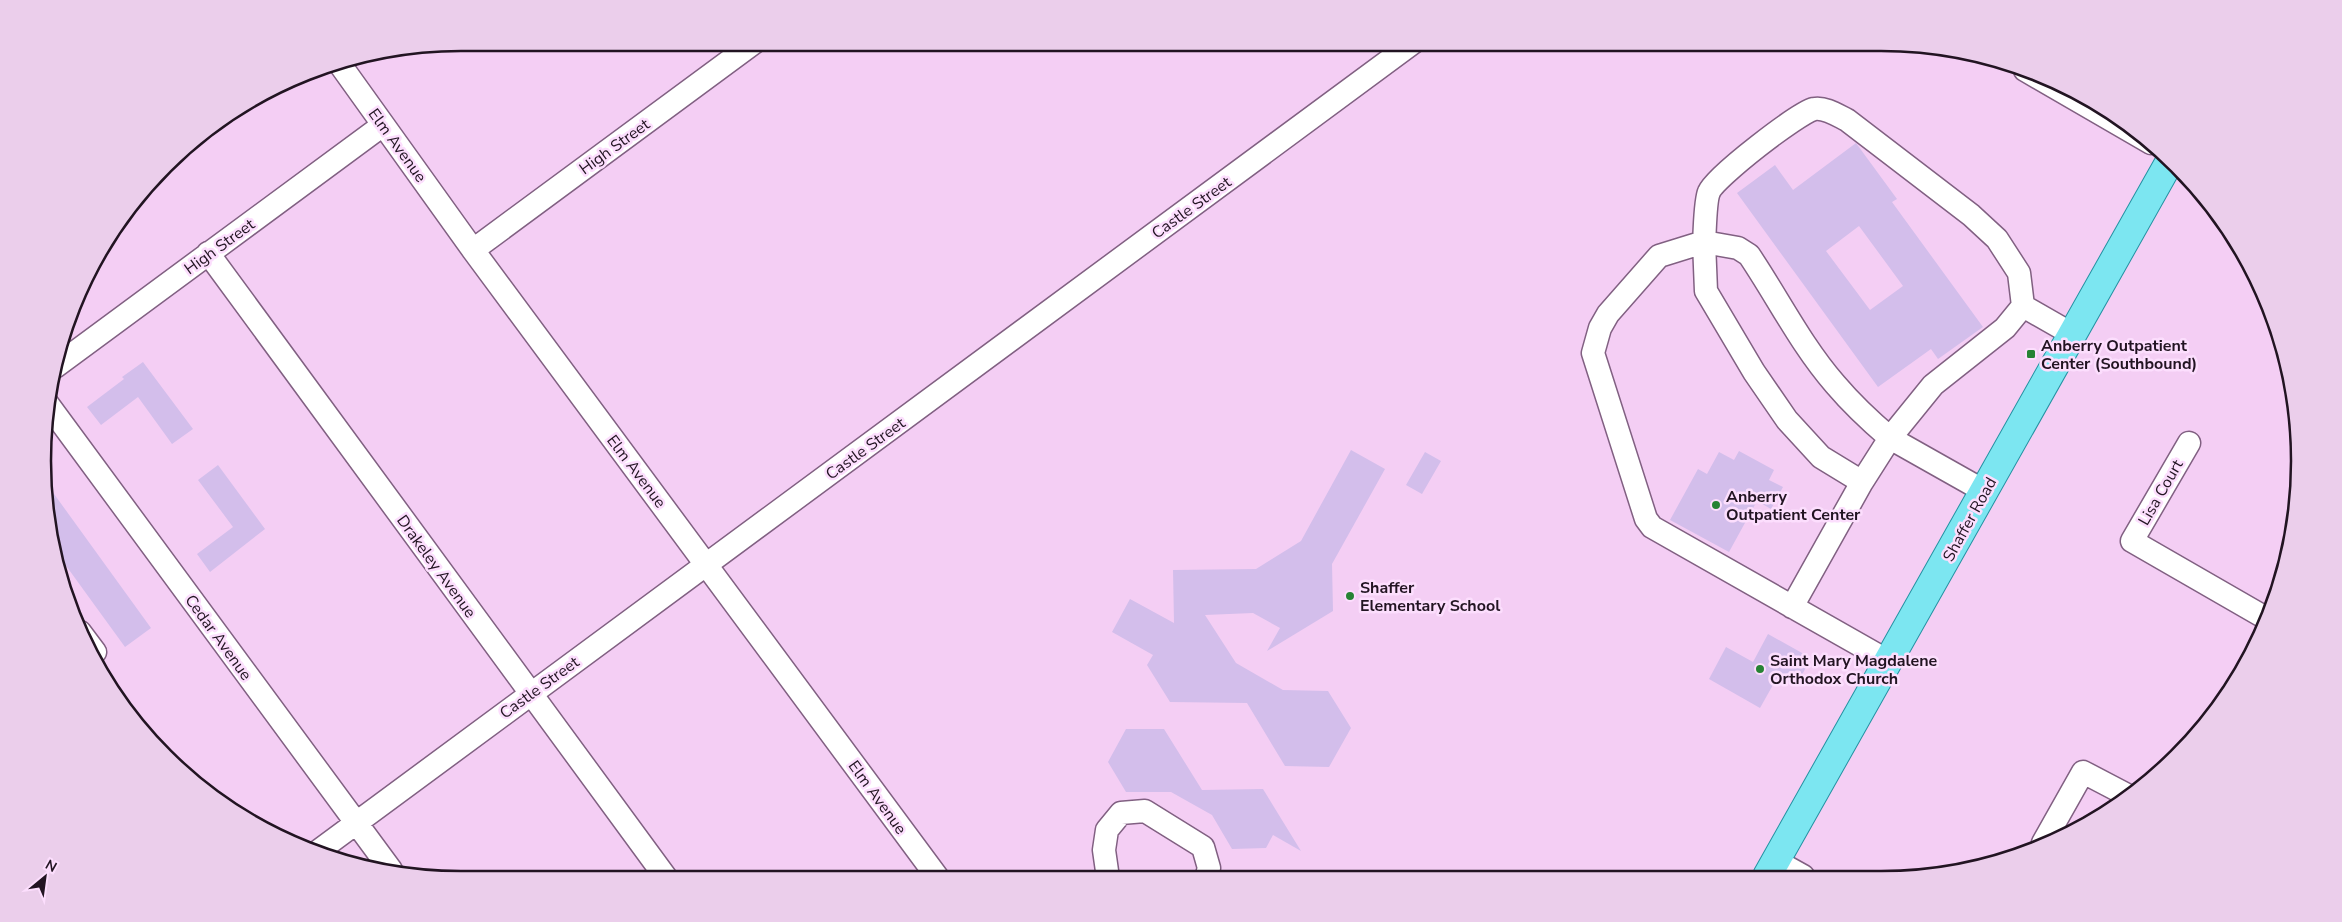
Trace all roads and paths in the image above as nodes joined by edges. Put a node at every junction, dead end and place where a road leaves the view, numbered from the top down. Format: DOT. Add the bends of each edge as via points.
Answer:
graph roads {
  1 [pos="743,51"];
  2 [pos="1402,51"];
  3 [pos="343,69"];
  4 [pos="383,125"];
  5 [pos="2167,167"];
  6 [pos="1704,242"];
  7 [pos="473,250"];
  8 [pos="208,253"];
  9 [pos="2023,306"];
  10 [pos="2072,334"];
  11 [pos="64,360"];
  12 [pos="54,413"];
  13 [pos="1890,438"];
  14 [pos="2189,443"];
  15 [pos="1862,482"];
  16 [pos="1984,491"];
  17 [pos="707,565"];
  18 [pos="1792,606"];
  19 [pos="2261,615"];
  20 [pos="1888,661"];
  21 [pos="530,694"];
  22 [pos="2122,792"];
  23 [pos="356,822"];
  24 [pos="2047,835"];
  25 [pos="323,847"];
  26 [pos="386,864"];
  27 [pos="1771,869"];
  28 [pos="661,871"];
  29 [pos="933,871"];
  30 [pos="1107,871"];
  31 [pos="1208,871"];
  1 -- 7 [label="street, High Street"];
  2 -- 17 [label="street, Castle Street"];
  3 -- 4 [label="street, Elm Avenue"];
  4 -- 7 [label="street, Elm Avenue"];
  4 -- 8 [label="street, High Street"];
  5 -- 10 [label="main road, Shaffer Road"];
  6 -- 9 [label="street" via="1709,192 1733,166 1785,127 1814,110 1828,110 1847,120 1941,191 1997,239 2019,273"];
  6 -- 13 [label="street" via="1738,248 1749,255 1798,334 1834,383"];
  6 -- 15 [label="street" via="1706,291 1754,372 1787,420 1821,457"];
  6 -- 18 [label="street" via="1659,256 1608,314 1593,353 1646,519 1659,531"];
  7 -- 17 [label="street, Elm Avenue"];
  8 -- 11 [label="street, High Street"];
  8 -- 21 [label="street, Drakeley Avenue"];
  9 -- 10 [label="street"];
  9 -- 13 [label="street" via="2005,328 1933,385"];
  10 -- 16 [label="main road, Shaffer Road"];
  12 -- 23 [label="street, Cedar Avenue"];
  13 -- 15 [label="street"];
  13 -- 16 [label="street"];
  14 -- 19 [label="street, Lisa Court" via="2132,541"];
  15 -- 18 [label="street"];
  16 -- 20 [label="main road, Shaffer Road"];
  17 -- 21 [label="street, Castle Street"];
  17 -- 29 [label="street, Elm Avenue"];
  18 -- 20 [label="street"];
  20 -- 27 [label="main road, Shaffer Road"];
  21 -- 23 [label="street, Castle Street"];
  21 -- 28 [label="street, Drakeley Avenue"];
  22 -- 24 [label="street" via="2083,772"];
  23 -- 25 [label="street, Castle Street"];
  23 -- 26 [label="street, Cedar Avenue"];
  30 -- 31 [label="street" via="1104,850 1107,830 1121,813 1145,812 1204,847"];
}
